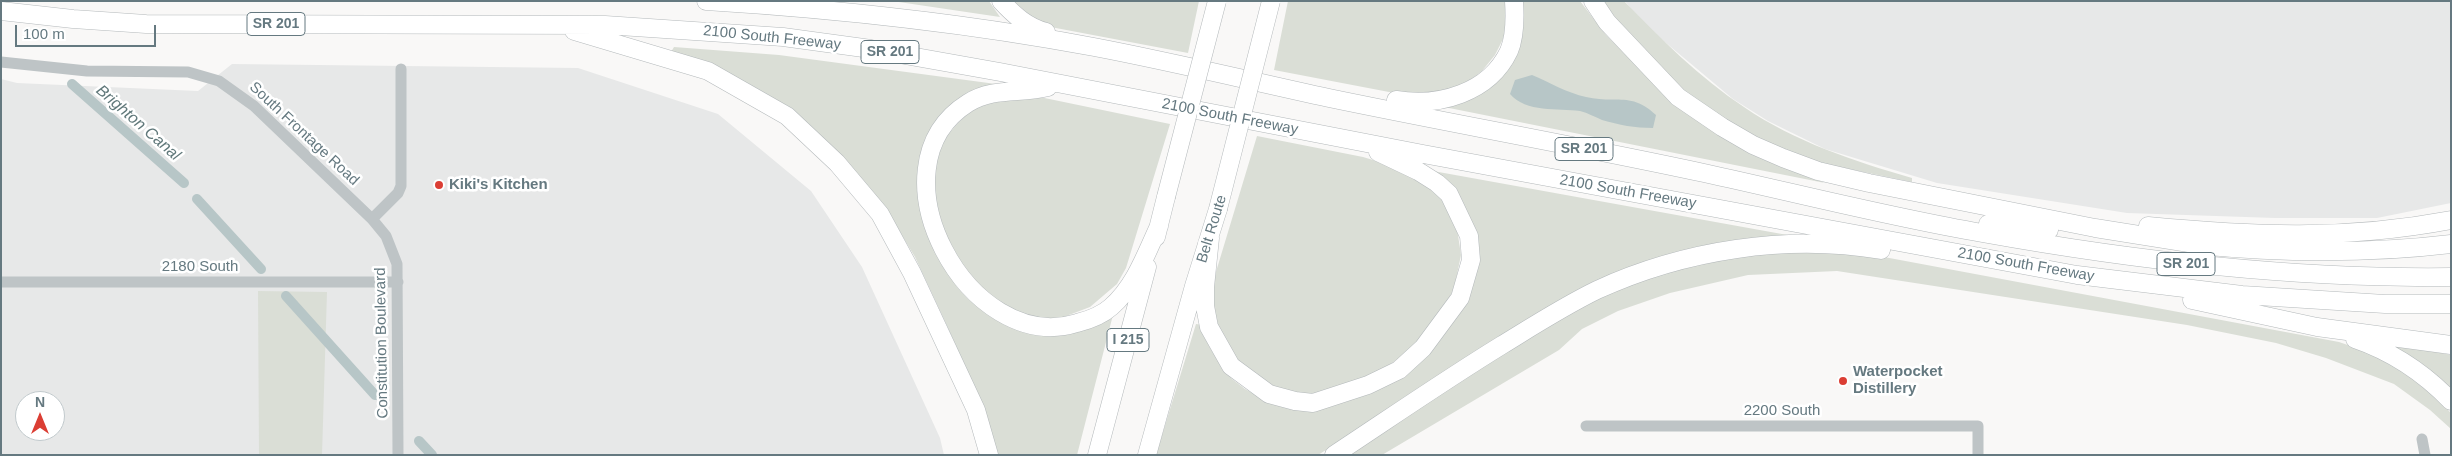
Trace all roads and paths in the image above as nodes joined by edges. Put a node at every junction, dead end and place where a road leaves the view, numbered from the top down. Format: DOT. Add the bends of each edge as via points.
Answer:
graph roads {
  1 [pos="706,1"];
  2 [pos="1001,1"];
  3 [pos="1217,1"];
  4 [pos="1271,1"];
  5 [pos="1514,1"];
  6 [pos="1593,1"];
  7 [pos="1,11"];
  8 [pos="552,25"];
  9 [pos="1094,47"];
  10 [pos="1,62"];
  11 [pos="401,69"];
  12 [pos="1243,77"];
  13 [pos="1059,84"];
  14 [pos="1352,140"];
  15 [pos="2004,210"];
  16 [pos="372,219"];
  17 [pos="2451,220"];
  18 [pos="1925,221"];
  19 [pos="1159,226"];
  20 [pos="1210,238"];
  21 [pos="2451,244"];
  22 [pos="2208,246"];
  23 [pos="1987,259"];
  24 [pos="2077,275"];
  25 [pos="2451,277"];
  26 [pos="1,282"];
  27 [pos="398,282"];
  28 [pos="2451,304"];
  29 [pos="2317,327"];
  30 [pos="2451,345"];
  31 [pos="2451,401"];
  32 [pos="1586,426"];
  33 [pos="2422,439"];
  34 [pos="398,455"];
  35 [pos="989,455"];
  36 [pos="1097,455"];
  37 [pos="1147,455"];
  38 [pos="1334,455"];
  39 [pos="1978,455"];
  40 [pos="2424,455"];
  1 -- 9 [label="highway, 2100 South Freeway / SR 201" via="824,9 1008,32"];
  2 -- 9 [label="highway" via="1034,28"];
  3 -- 19 [label="highway, I 215, bridge"];
  4 -- 20 [label="highway, Belt Route, bridge"];
  5 -- 12 [label="highway" via="1509,50 1501,63 1474,88 1446,100 1413,103"];
  6 -- 15 [label="highway" via="1607,22 1678,97 1752,145 1818,171"];
  7 -- 8 [label="highway, 2100 South Freeway / SR 201" via="146,24"];
  8 -- 13 [label="highway, 2100 South Freeway / SR 201" via="664,27 783,37 880,50"];
  8 -- 35 [label="highway" via="708,71 787,116 837,163 880,214 912,273 976,410"];
  9 -- 12 [label="highway, 2100 South Freeway / SR 201"];
  10 -- 16 [label="street, South Frontage Road" via="87,71 188,72 218,81 254,106"];
  11 -- 16 [label="street" via="401,186"];
  12 -- 18 [label="highway, 2100 South Freeway / SR 201"];
  13 -- 14 [label="highway, 2100 South Freeway / SR 201"];
  13 -- 19 [label="highway" via="1035,90 1002,91 966,104 944,125 931,148 925,190 932,220 944,250 964,281 985,303 1008,318 1036,328 1063,328 1090,320 1110,308 1136,276"];
  14 -- 20 [label="highway" via="1436,183 1449,194 1469,236 1471,260 1460,298 1423,348 1398,370 1368,385 1314,403 1269,394 1231,366 1209,327 1205,287"];
  14 -- 23 [label="highway, 2100 South Freeway / SR 201"];
  15 -- 17 [label="highway" via="2179,229 2290,236 2383,231"];
  15 -- 22 [label="highway"];
  16 -- 27 [label="street, Constitution Boulevard" via="393,251"];
  18 -- 22 [label="highway" via="2000,224"];
  18 -- 25 [label="highway, 2100 South Freeway / SR 201" via="2142,259 2257,272 2378,278"];
  19 -- 36 [label="highway, I 215"];
  20 -- 37 [label="highway, Belt Route"];
  21 -- 22 [label="highway" via="2368,250"];
  23 -- 24 [label="highway, 2100 South Freeway / SR 201"];
  23 -- 38 [label="highway" via="1917,256 1860,247 1762,246 1695,257 1648,270 1597,290 1544,318"];
  24 -- 28 [label="highway, 2100 South Freeway / SR 201" via="2242,296 2385,304"];
  24 -- 29 [label="highway"];
  26 -- 27 [label="street, 2180 South"];
  27 -- 34 [label="street, Constitution Boulevard"];
  29 -- 30 [label="highway"];
  29 -- 31 [label="highway" via="2362,341 2401,359"];
  32 -- 39 [label="street, 2200 South" via="1978,426"];
  33 -- 40 [label="street"];
}
